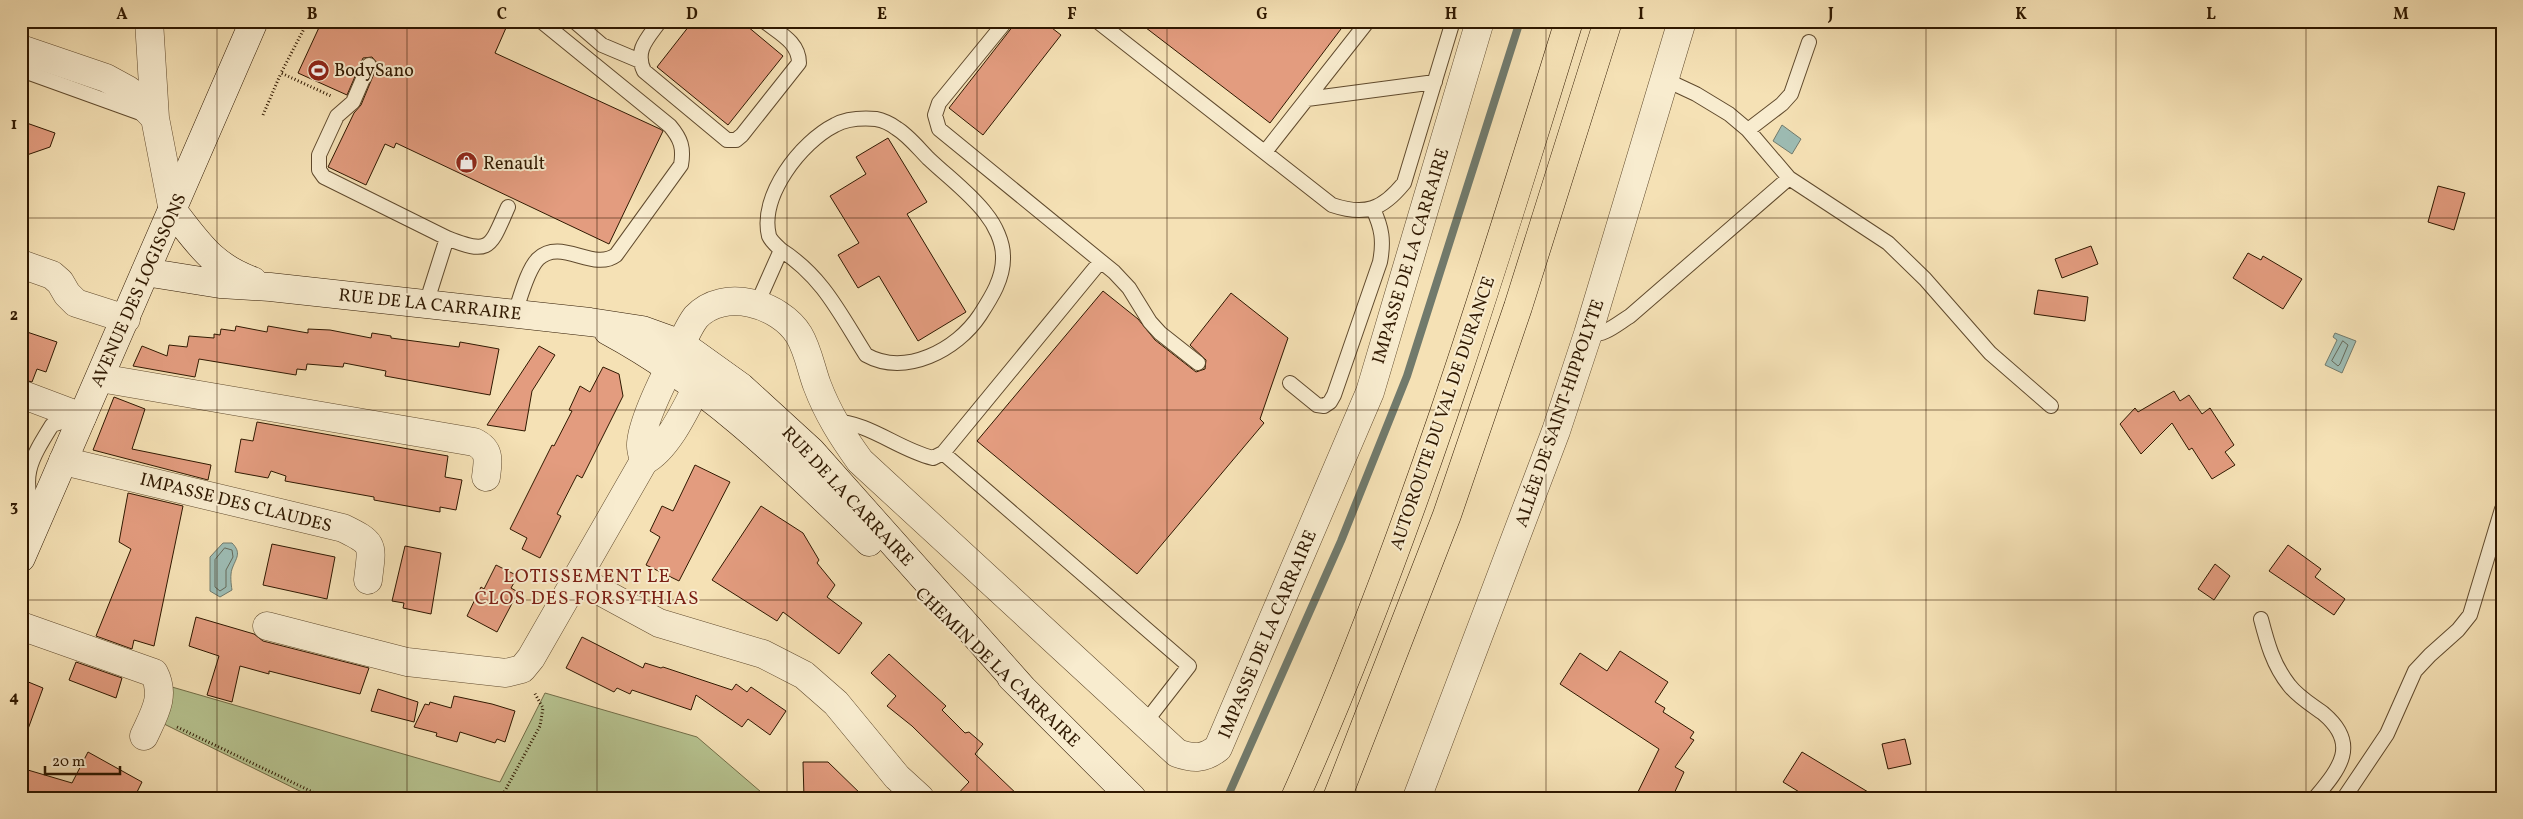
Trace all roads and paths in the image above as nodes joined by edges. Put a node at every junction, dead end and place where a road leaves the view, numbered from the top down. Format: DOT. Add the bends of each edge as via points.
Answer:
graph roads {
  1 [pos="148,21"];
  2 [pos="254,21"];
  3 [pos="308,21"];
  4 [pos="541,21"];
  5 [pos="574,21"];
  6 [pos="660,21"];
  7 [pos="764,21"];
  8 [pos="1006,21"];
  9 [pos="1098,21"];
  10 [pos="1368,21"];
  11 [pos="1453,21"];
  12 [pos="1480,21"];
  13 [pos="1569,21"];
  14 [pos="1608,21"];
  15 [pos="1682,21"];
  16 [pos="1809,42"];
  17 [pos="21,49"];
  18 [pos="640,61"];
  19 [pos="370,65"];
  20 [pos="21,70"];
  21 [pos="281,73"];
  22 [pos="1666,80"];
  23 [pos="1435,82"];
  24 [pos="1307,99"];
  25 [pos="339,100"];
  26 [pos="263,115"];
  27 [pos="155,118"];
  28 [pos="1748,130"];
  29 [pos="1264,152"];
  30 [pos="1789,178"];
  31 [pos="508,207"];
  32 [pos="1373,209"];
  33 [pos="173,211"];
  34 [pos="447,238"];
  35 [pos="781,250"];
  36 [pos="1100,262"];
  37 [pos="21,264"];
  38 [pos="146,272"];
  39 [pos="270,287"];
  40 [pos="426,304"];
  41 [pos="757,304"];
  42 [pos="516,313"];
  43 [pos="126,319"];
  44 [pos="1588,334"];
  45 [pos="675,356"];
  46 [pos="1198,363"];
  47 [pos="710,364"];
  48 [pos="100,378"];
  49 [pos="1290,383"];
  50 [pos="696,388"];
  51 [pos="21,394"];
  52 [pos="2051,406"];
  53 [pos="82,417"];
  54 [pos="832,420"];
  55 [pos="943,453"];
  56 [pos="63,461"];
  57 [pos="644,461"];
  58 [pos="486,477"];
  59 [pos="821,495"];
  60 [pos="2502,509"];
  61 [pos="29,516"];
  62 [pos="21,558"];
  63 [pos="576,578"];
  64 [pos="368,580"];
  65 [pos="2261,618"];
  66 [pos="21,626"];
  67 [pos="268,626"];
  68 [pos="522,669"];
  69 [pos="1023,689"];
  70 [pos="1144,724"];
  71 [pos="149,726"];
  72 [pos="325,798"];
  73 [pos="501,798"];
  74 [pos="920,798"];
  75 [pos="1132,798"];
  76 [pos="1295,798"];
  77 [pos="1337,798"];
  78 [pos="1417,798"];
  79 [pos="2315,798"];
  80 [pos="2344,798"];
  1 -- 27 [label="street"];
  2 -- 33 [label="street, AVENUE DES LOGISSONS"];
  3 -- 21 [label="path"];
  4 -- 42 [label="lane" via="670,126 683,151 681,165 616,255 603,261 562,251 550,253 538,260 525,284"];
  5 -- 18 [label="lane" via="602,45"];
  6 -- 18 [label="lane" via="643,44"];
  7 -- 18 [label="lane" via="796,46 798,63 736,140 727,140 644,71"];
  8 -- 36 [label="lane" via="939,103 935,115 939,129"];
  9 -- 29 [label="lane"];
  10 -- 24 [label="lane"];
  11 -- 23 [label="lane"];
  12 -- 70 [label="street, IMPASSE DE LA CARRAIRE" via="1370,392 1218,748 1207,756 1192,758 1177,753"];
  13 -- 76 [label="highway, AUTOROUTE DU VAL DE DURANCE" via="1507,224 1426,466 1336,706"];
  14 -- 77 [label="highway, AUTOROUTE DU VAL DE DURANCE" via="1518,307 1447,515"];
  15 -- 22 [label="street, ALLÉE DE SAINT-HIPPOLYTE"];
  16 -- 28 [label="lane" via="1791,94"];
  17 -- 27 [label="street" via="106,78 128,90"];
  19 -- 34 [label="lane" via="353,102 337,116 319,155 319,170 324,177"];
  20 -- 27 [label="lane"];
  21 -- 25 [label="path"];
  21 -- 26 [label="path"];
  22 -- 28 [label="lane" via="1696,94"];
  22 -- 44 [label="street, ALLÉE DE SAINT-HIPPOLYTE"];
  23 -- 24 [label="lane"];
  23 -- 32 [label="lane" via="1404,183 1391,199"];
  24 -- 29 [label="lane"];
  27 -- 33 [label="street"];
  28 -- 30 [label="lane"];
  29 -- 32 [label="lane" via="1332,205 1352,212"];
  30 -- 44 [label="lane" via="1630,316 1596,336"];
  30 -- 52 [label="lane" via="1888,243 1925,279 1990,353"];
  31 -- 34 [label="lane" via="488,245 468,247"];
  32 -- 49 [label="lane" via="1381,225 1384,243 1380,262 1330,402 1324,406 1317,405"];
  33 -- 38 [label="street, AVENUE DES LOGISSONS"];
  33 -- 39 [label="street, RUE DE LA CARRAIRE" via="214,260 232,273"];
  34 -- 40 [label="lane"];
  35 -- 35 [label="lane" via="802,263 819,281 866,355 896,365 923,359 954,342 976,321 1001,275 1003,255 997,233 986,214 897,128 878,119 859,119 835,125 792,161 776,189 768,217 769,237"];
  35 -- 41 [label="lane"];
  36 -- 46 [label="lane" via="1129,288 1160,333"];
  36 -- 55 [label="lane"];
  37 -- 43 [label="street" via="52,275 76,303"];
  38 -- 39 [label="street, RUE DE LA CARRAIRE" via="220,284"];
  38 -- 43 [label="street, AVENUE DES LOGISSONS"];
  39 -- 40 [label="street, RUE DE LA CARRAIRE"];
  40 -- 42 [label="street, RUE DE LA CARRAIRE"];
  41 -- 45 [label="street, IMPASSE DE LA CARRAIRE" via="716,305 696,317"];
  41 -- 54 [label="street, IMPASSE DE LA CARRAIRE" via="789,322 800,336"];
  42 -- 45 [label="street, RUE DE LA CARRAIRE" via="642,330"];
  43 -- 48 [label="street, AVENUE DES LOGISSONS"];
  44 -- 78 [label="street, ALLÉE DE SAINT-HIPPOLYTE" via="1556,431"];
  45 -- 47 [label="street, RUE DE LA CARRAIRE"];
  45 -- 50 [label="street, RUE DE LA CARRAIRE"];
  45 -- 57 [label="street, IMPASSE DE LA CARRAIRE" via="643,429"];
  47 -- 50 [label="street"];
  47 -- 69 [label="street, RUE DE LA CARRAIRE" via="741,387 811,451"];
  48 -- 53 [label="street, AVENUE DES LOGISSONS"];
  48 -- 58 [label="street" via="474,442 484,447 489,457"];
  50 -- 57 [label="street" via="666,441 656,454"];
  50 -- 59 [label="street, RUE DE LA CARRAIRE" via="730,412"];
  51 -- 53 [label="street"];
  53 -- 56 [label="street, AVENUE DES LOGISSONS"];
  53 -- 61 [label="lane" via="52,425 36,450 28,473"];
  54 -- 55 [label="lane" via="852,422 917,454 933,458"];
  54 -- 70 [label="street, IMPASSE DE LA CARRAIRE" via="860,460"];
  55 -- 70 [label="lane" via="1189,666"];
  56 -- 61 [label="street, AVENUE DES LOGISSONS"];
  56 -- 64 [label="street, IMPASSE DES CLAUDES" via="343,528 366,539 372,551"];
  57 -- 63 [label="street"];
  59 -- 69 [label="street, CHEMIN DE LA CARRAIRE"];
  60 -- 80 [label="lane" via="2470,615 2415,671 2387,734"];
  61 -- 62 [label="street, AVENUE DES LOGISSONS"];
  63 -- 68 [label="street"];
  63 -- 74 [label="street" via="659,623 763,654 804,675 836,703 897,777"];
  65 -- 79 [label="lane" via="2269,650 2280,674 2290,687 2334,724 2343,738 2342,762"];
  66 -- 71 [label="street" via="154,673 160,684 160,697"];
  67 -- 68 [label="street" via="406,662 506,673"];
  68 -- 73 [label="path" via="543,708 543,716"];
  69 -- 75 [label="street, CHEMIN DE LA CARRAIRE"];
  71 -- 72 [label="path"];
}
